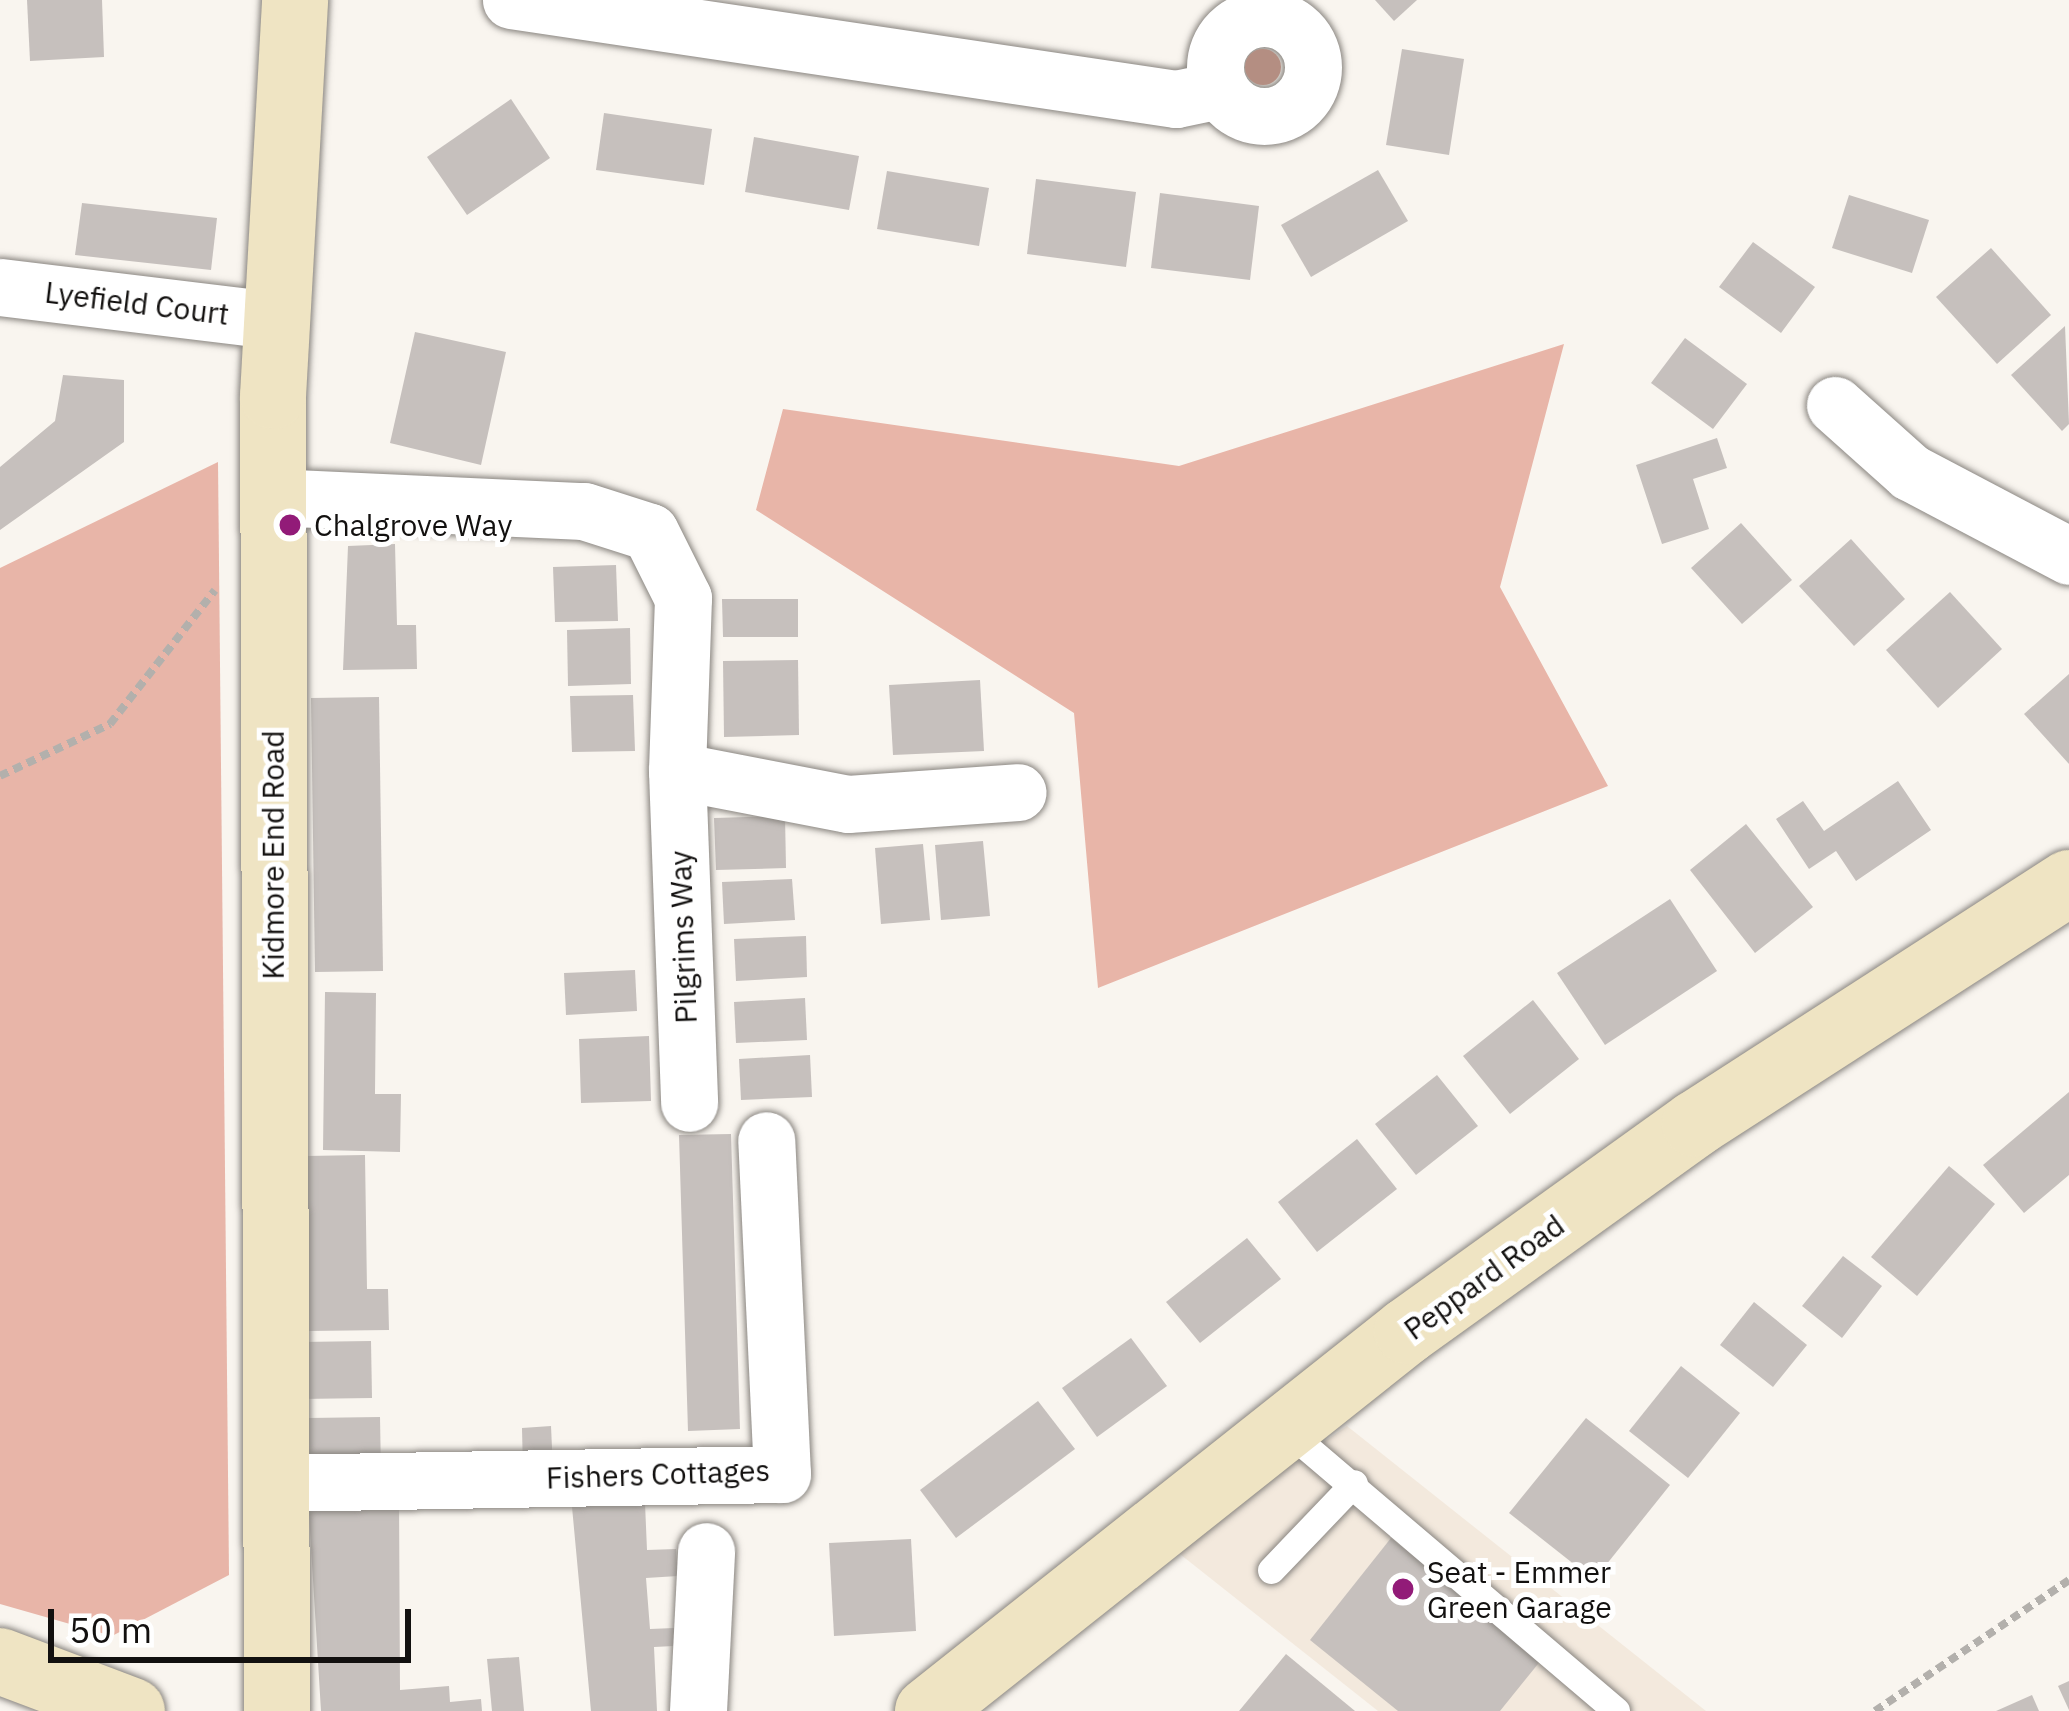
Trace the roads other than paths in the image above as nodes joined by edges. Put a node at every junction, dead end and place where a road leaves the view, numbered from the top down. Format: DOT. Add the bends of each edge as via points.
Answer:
graph roads {
  1 [pos="296,0"];
  2 [pos="511,0"];
  3 [pos="1220,90"];
  4 [pos="0,287"];
  5 [pos="274,320"];
  6 [pos="1835,405"];
  7 [pos="272,496"];
  8 [pos="2069,556"];
  9 [pos="677,771"];
  10 [pos="1018,791"];
  11 [pos="2069,883"];
  12 [pos="689,1103"];
  13 [pos="766,1140"];
  14 [pos="1284,1428"];
  15 [pos="276,1483"];
  16 [pos="1354,1483"];
  17 [pos="706,1551"];
  18 [pos="1271,1570"];
  19 [pos="0,1660"];
  20 [pos="132,1711"];
  21 [pos="277,1711"];
  22 [pos="698,1711"];
  23 [pos="928,1711"];
  24 [pos="1616,1711"];
  1 -- 5 [label="street, Kidmore End Road"];
  2 -- 3 [label="street" via="1176,98"];
  4 -- 5 [label="street, Lyefield Court"];
  5 -- 7 [label="street, Kidmore End Road"];
  6 -- 8 [label="street" via="1910,472"];
  7 -- 9 [label="street, Pilgrims Way" via="584,511 650,532 683,598"];
  7 -- 15 [label="street, Kidmore End Road"];
  9 -- 10 [label="street" via="848,804"];
  9 -- 12 [label="street, Pilgrims Way"];
  11 -- 14 [label="street, Peppard Road" via="1694,1124"];
  13 -- 15 [label="street, Fishers Cottages" via="782,1474"];
  14 -- 16 [label="lane"];
  14 -- 23 [label="street, Peppard Road"];
  15 -- 21 [label="street, Kidmore End Road"];
  16 -- 18 [label="lane"];
  16 -- 24 [label="lane"];
  17 -- 22 [label="street"];
  19 -- 20 [label="street"];
}
